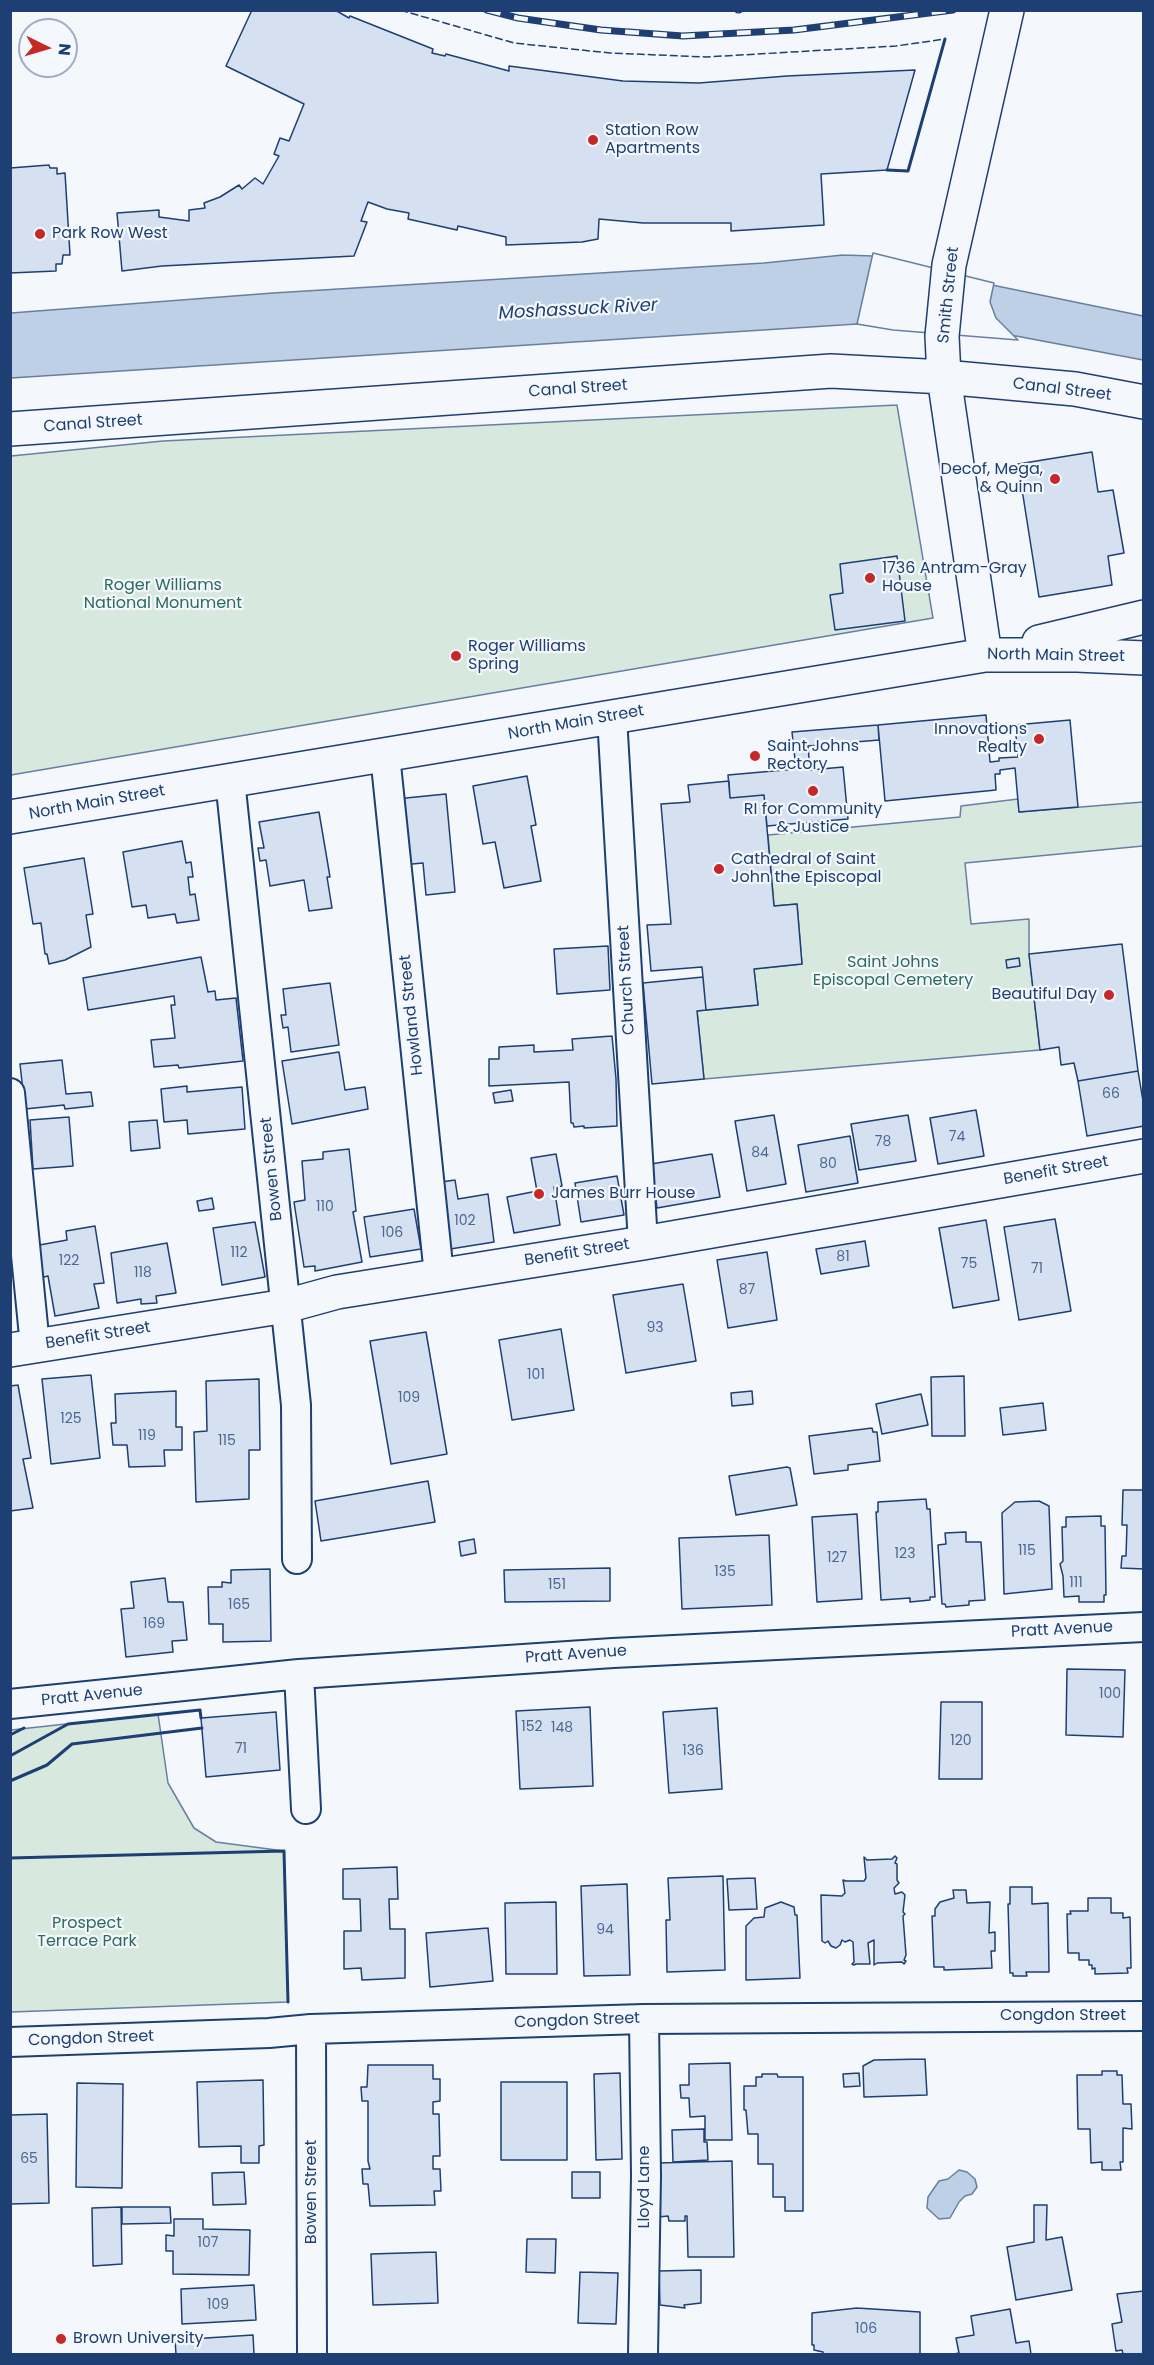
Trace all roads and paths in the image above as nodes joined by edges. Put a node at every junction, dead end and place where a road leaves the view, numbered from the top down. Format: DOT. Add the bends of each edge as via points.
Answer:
graph roads {
  1 [pos="1005,21"];
  2 [pos="944,377"];
  3 [pos="1143,402"];
  4 [pos="10,429"];
  5 [pos="1143,617"];
  6 [pos="984,655"];
  7 [pos="1143,658"];
  8 [pos="612,717"];
  9 [pos="385,755"];
  10 [pos="230,780"];
  11 [pos="10,817"];
  12 [pos="10,1093"];
  13 [pos="1143,1156"];
  14 [pos="643,1243"];
  15 [pos="439,1275"];
  16 [pos="286,1305"];
  17 [pos="23,1348"];
  18 [pos="297,1559"];
  19 [pos="1143,1627"];
  20 [pos="299,1674"];
  21 [pos="10,1704"];
  22 [pos="306,1809"];
  23 [pos="1143,2016"];
  24 [pos="644,2019"];
  25 [pos="311,2029"];
  26 [pos="10,2043"];
  27 [pos="312,2355"];
  28 [pos="643,2355"];
  1 -- 2 [label="main road, Smith Street" via="949,265 942,336"];
  2 -- 3 [label="main road, Canal Street" via="1075,389"];
  2 -- 4 [label="main road, Canal Street" via="831,371"];
  2 -- 6 [label="main road, Smith Street"];
  5 -- 6 [label="main road"];
  6 -- 7 [label="main road, North Main Street"];
  6 -- 8 [label="main road, North Main Street"];
  8 -- 9 [label="main road, North Main Street"];
  8 -- 14 [label="street, Church Street"];
  9 -- 10 [label="main road, North Main Street"];
  9 -- 15 [label="street, Howland Street"];
  10 -- 11 [label="main road, North Main Street"];
  10 -- 16 [label="street, Bowen Street"];
  12 -- 17 [label="street"];
  13 -- 14 [label="main road, Benefit Street"];
  14 -- 15 [label="main road, Benefit Street"];
  15 -- 16 [label="main road, Benefit Street"];
  16 -- 17 [label="main road, Benefit Street"];
  16 -- 18 [label="street, Bowen Street" via="296,1405"];
  19 -- 20 [label="street, Pratt Avenue" via="613,1653"];
  20 -- 21 [label="street, Pratt Avenue"];
  20 -- 22 [label="street"];
  23 -- 24 [label="street, Congdon Street"];
  24 -- 25 [label="street, Congdon Street"];
  24 -- 28 [label="street, Lloyd Lane"];
  25 -- 26 [label="street, Congdon Street"];
  25 -- 27 [label="street, Bowen Street"];
}
